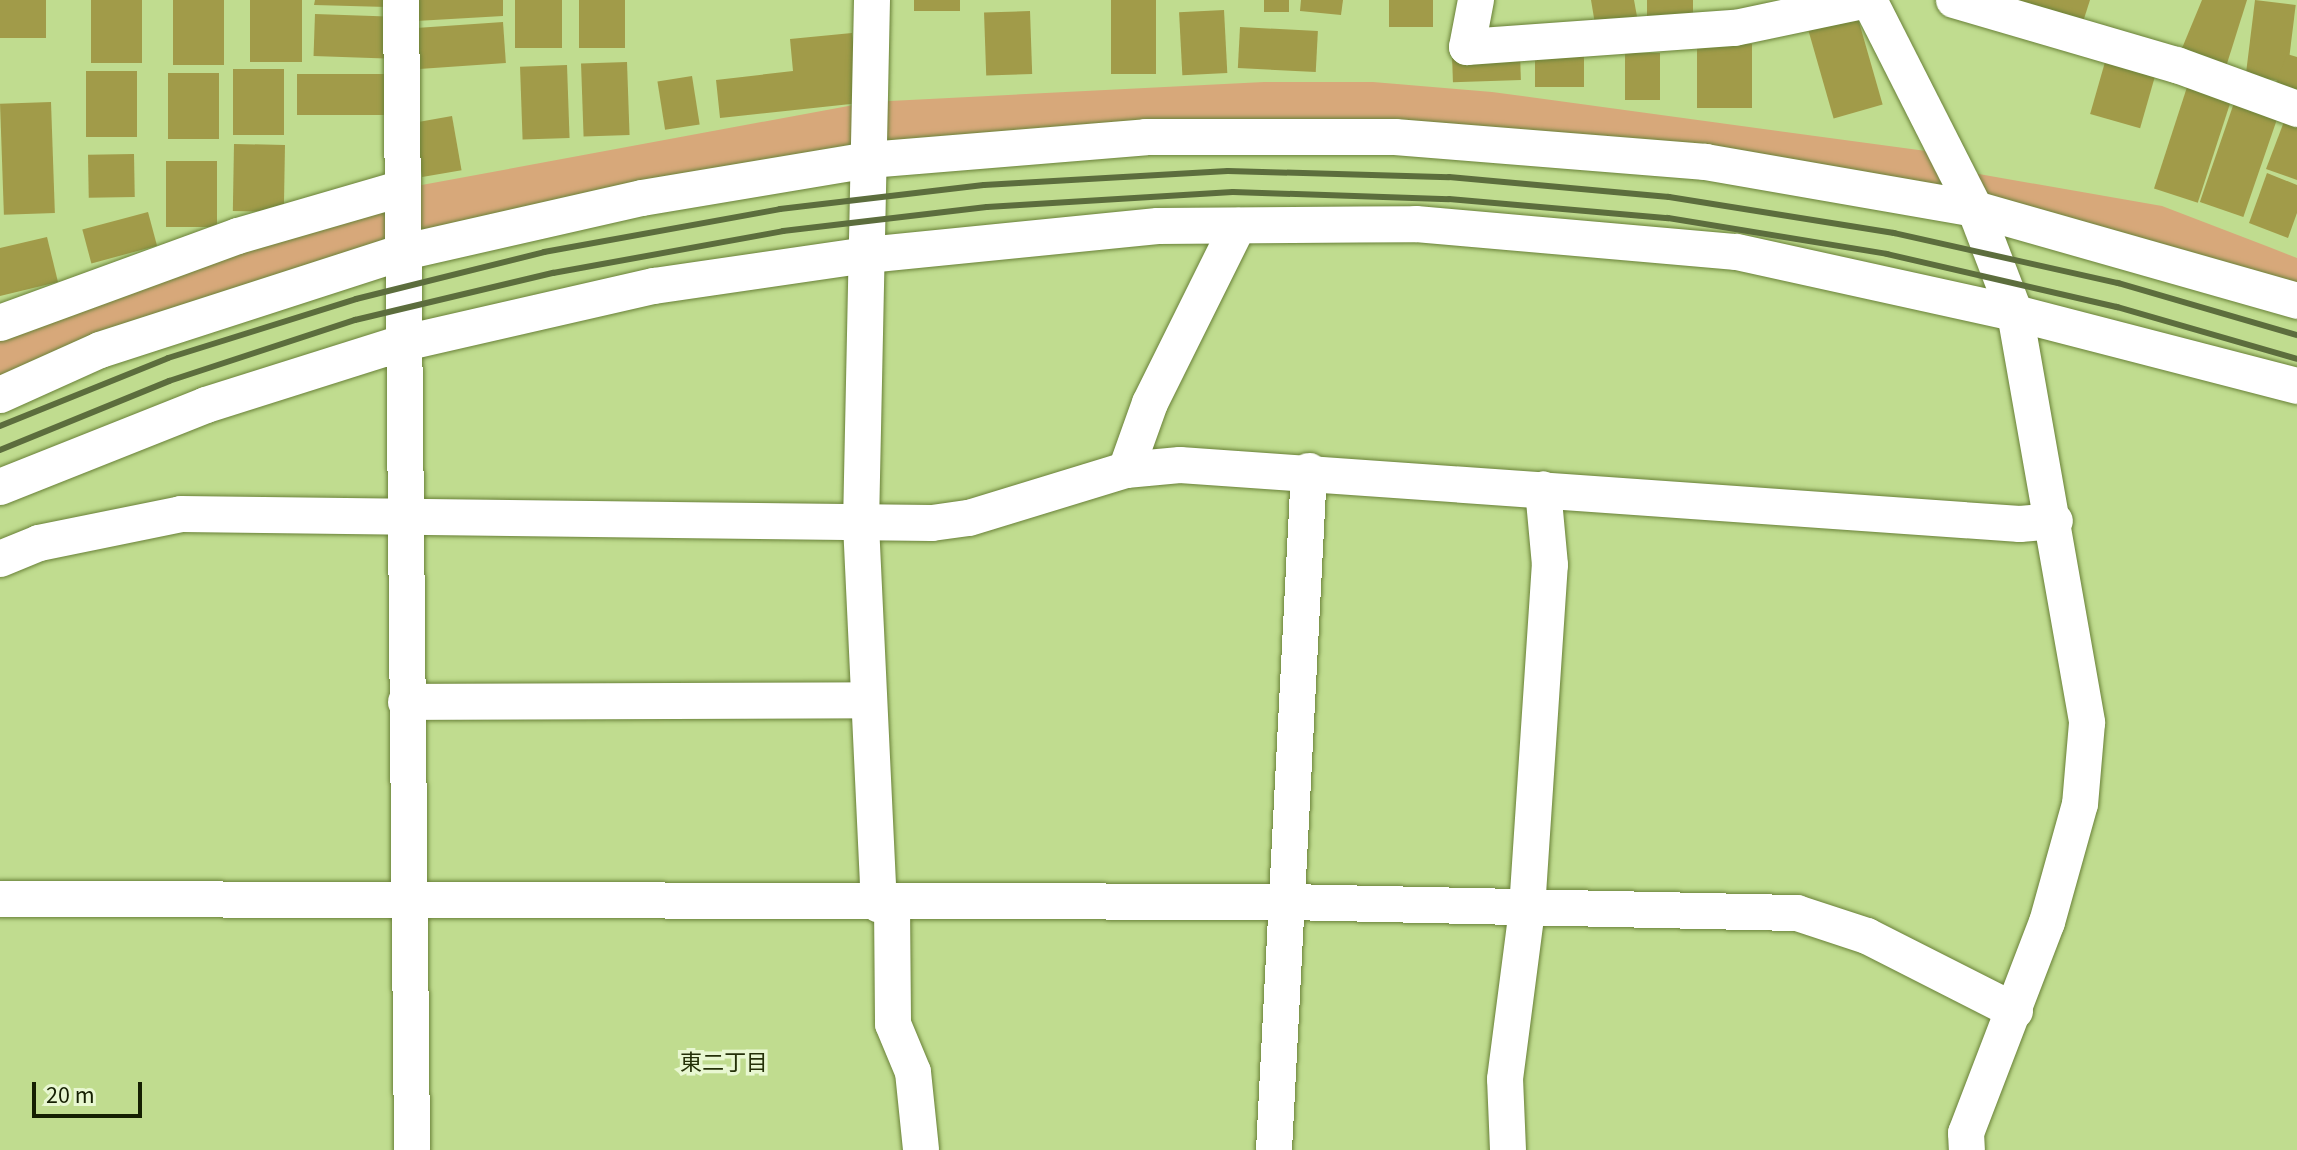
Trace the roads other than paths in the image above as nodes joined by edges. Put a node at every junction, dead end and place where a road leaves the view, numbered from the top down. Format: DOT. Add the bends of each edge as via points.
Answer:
graph roads {
  1 [pos="401,0"];
  2 [pos="872,0"];
  3 [pos="1476,0"];
  4 [pos="1868,0"];
  5 [pos="1954,0"];
  6 [pos="2297,109"];
  7 [pos="869,160"];
  8 [pos="400,189"];
  9 [pos="1975,209"];
  10 [pos="1238,226"];
  11 [pos="400,253"];
  12 [pos="867,255"];
  13 [pos="2297,301"];
  14 [pos="2015,313"];
  15 [pos="0,323"];
  16 [pos="400,344"];
  17 [pos="2297,386"];
  18 [pos="0,395"];
  19 [pos="1126,470"];
  20 [pos="1309,471"];
  21 [pos="0,487"];
  22 [pos="1543,489"];
  23 [pos="404,521"];
  24 [pos="2055,521"];
  25 [pos="861,524"];
  26 [pos="0,559"];
  27 [pos="869,700"];
  28 [pos="406,702"];
  29 [pos="411,898"];
  30 [pos="0,899"];
  31 [pos="1287,902"];
  32 [pos="886,905"];
  33 [pos="1527,909"];
  34 [pos="2015,1011"];
  35 [pos="412,1150"];
  36 [pos="921,1150"];
  37 [pos="1274,1150"];
  38 [pos="1508,1150"];
  39 [pos="1967,1150"];
  1 -- 8 [label="street"];
  2 -- 7 [label="street"];
  3 -- 4 [label="street" via="1467,47 1735,28"];
  4 -- 9 [label="street"];
  5 -- 6 [label="street" via="2177,65"];
  7 -- 9 [label="street" via="1146,137 1395,137 1706,162"];
  7 -- 11 [label="street" via="642,198"];
  7 -- 12 [label="street"];
  8 -- 11 [label="street"];
  8 -- 15 [label="street" via="238,236"];
  9 -- 13 [label="street"];
  9 -- 14 [label="street"];
  10 -- 12 [label="street" via="1158,226"];
  10 -- 14 [label="street" via="1416,224 1737,252"];
  10 -- 19 [label="street" via="1150,403"];
  11 -- 16 [label="street"];
  11 -- 18 [label="street" via="100,350"];
  12 -- 16 [label="street" via="654,286"];
  12 -- 25 [label="street"];
  14 -- 17 [label="street"];
  14 -- 24 [label="street"];
  16 -- 21 [label="street" via="206,405"];
  16 -- 23 [label="street"];
  19 -- 20 [label="street" via="1180,465"];
  19 -- 25 [label="street" via="969,518"];
  20 -- 22 [label="street"];
  20 -- 31 [label="street"];
  22 -- 24 [label="street" via="2020,524"];
  22 -- 33 [label="street" via="1550,565"];
  23 -- 25 [label="street"];
  23 -- 26 [label="street" via="181,514 39,543"];
  23 -- 28 [label="street"];
  24 -- 34 [label="street" via="2087,723 2080,804"];
  25 -- 27 [label="street"];
  27 -- 28 [label="street"];
  27 -- 32 [label="street"];
  28 -- 29 [label="street"];
  29 -- 30 [label="street"];
  29 -- 32 [label="street"];
  29 -- 35 [label="street"];
  31 -- 32 [label="street"];
  31 -- 33 [label="street"];
  31 -- 37 [label="street"];
  32 -- 36 [label="street" via="893,1024 913,1072"];
  33 -- 34 [label="street" via="1797,913 1867,936"];
  33 -- 38 [label="street" via="1505,1079"];
  34 -- 39 [label="street" via="1966,1133"];
}
